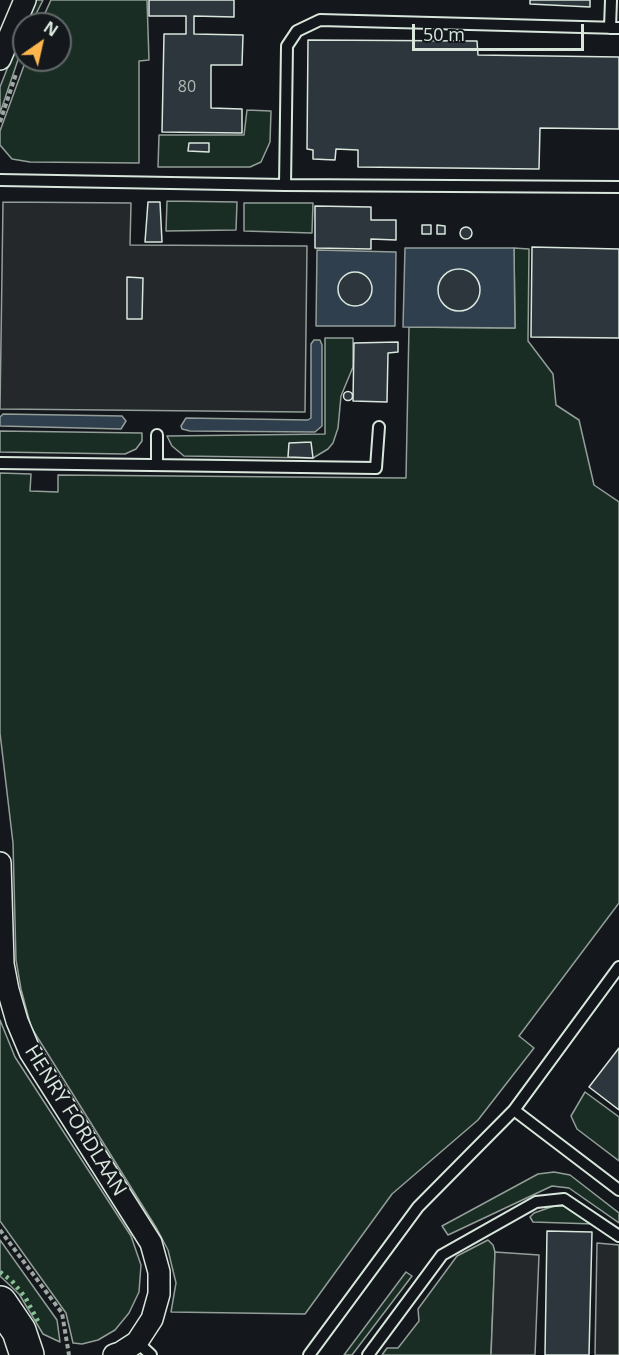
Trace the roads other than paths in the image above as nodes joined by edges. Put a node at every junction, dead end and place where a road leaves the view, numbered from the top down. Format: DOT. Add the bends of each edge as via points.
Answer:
graph roads {
  1 [pos="25,0"];
  2 [pos="611,0"];
  3 [pos="5,28"];
  4 [pos="615,28"];
  5 [pos="9,62"];
  6 [pos="0,180"];
  7 [pos="285,185"];
  8 [pos="619,187"];
  9 [pos="379,427"];
  10 [pos="157,435"];
  11 [pos="0,463"];
  12 [pos="157,465"];
  13 [pos="0,863"];
  14 [pos="619,967"];
  15 [pos="514,1110"];
  16 [pos="619,1190"];
  17 [pos="619,1236"];
  18 [pos="0,1303"];
  19 [pos="144,1348"];
  20 [pos="27,1355"];
  21 [pos="114,1355"];
  22 [pos="309,1355"];
  23 [pos="368,1355"];
  1 -- 3 [label="street"];
  2 -- 4 [label="lane"];
  3 -- 5 [label="street"];
  4 -- 7 [label="lane" via="320,20 297,31 287,46"];
  6 -- 7 [label="lane"];
  7 -- 8 [label="lane"];
  9 -- 12 [label="lane" via="376,468"];
  10 -- 12 [label="lane"];
  11 -- 12 [label="lane"];
  13 -- 19 [label="street, HENRY FORDLAAN" via="3,964 17,1021 30,1052 151,1243 159,1272 159,1294"];
  14 -- 15 [label="lane"];
  15 -- 16 [label="lane"];
  15 -- 22 [label="lane" via="418,1207"];
  17 -- 23 [label="lane" via="564,1199 536,1202 442,1255"];
  18 -- 20 [label="main road" via="19,1331"];
  19 -- 21 [label="street, HENRY FORDLAAN"];
}
